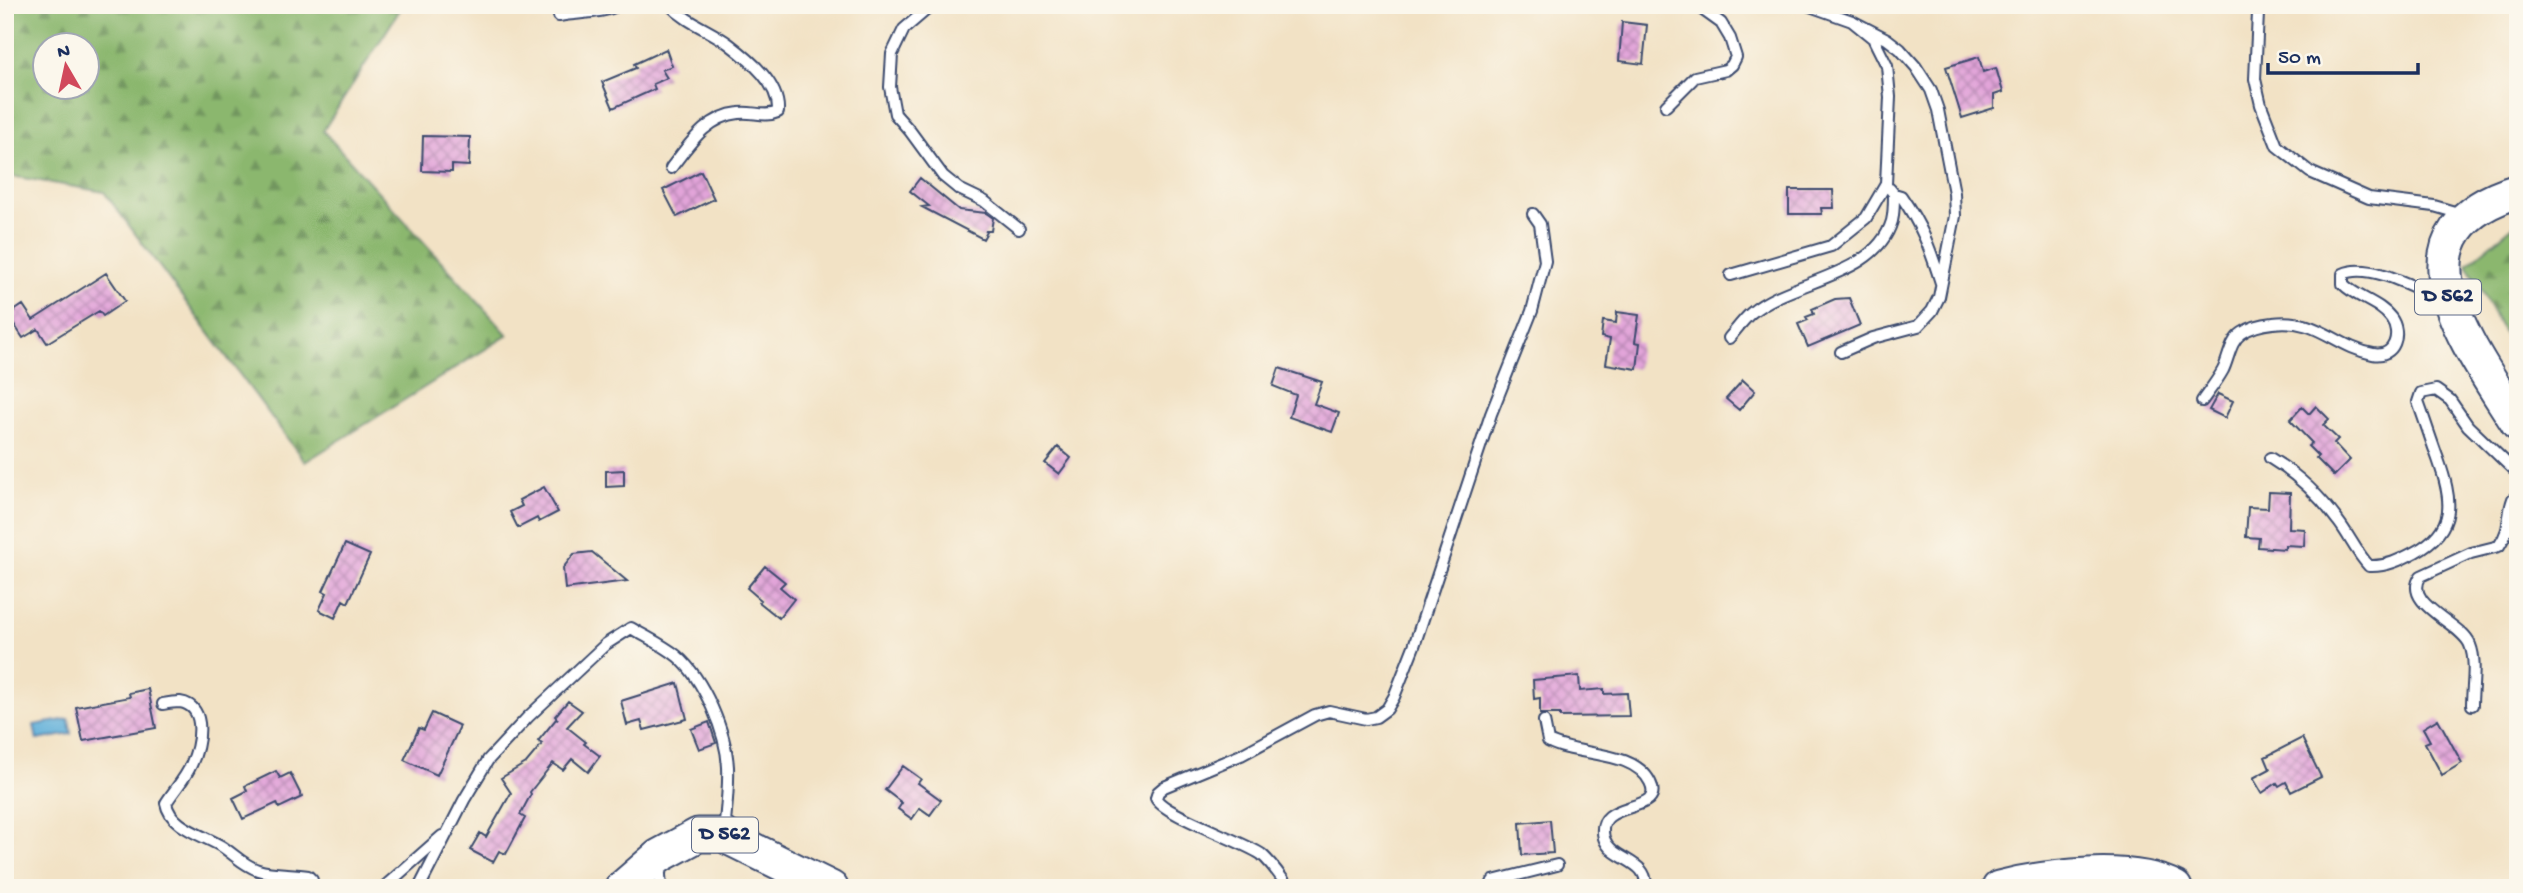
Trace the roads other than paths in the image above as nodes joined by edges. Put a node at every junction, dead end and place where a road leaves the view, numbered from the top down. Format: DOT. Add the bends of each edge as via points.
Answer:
graph roads {
  1 [pos="619,5"];
  2 [pos="670,5"];
  3 [pos="932,5"];
  4 [pos="1696,5"];
  5 [pos="1807,5"];
  6 [pos="2255,5"];
  7 [pos="559,16"];
  8 [pos="1852,21"];
  9 [pos="1666,106"];
  10 [pos="671,168"];
  11 [pos="1886,184"];
  12 [pos="2518,191"];
  13 [pos="1894,194"];
  14 [pos="1533,215"];
  15 [pos="2468,215"];
  16 [pos="1019,229"];
  17 [pos="1731,275"];
  18 [pos="1941,284"];
  19 [pos="2451,304"];
  20 [pos="1729,338"];
  21 [pos="1841,352"];
  22 [pos="2202,401"];
  23 [pos="2518,424"];
  24 [pos="2270,458"];
  25 [pos="2518,474"];
  26 [pos="2518,496"];
  27 [pos="163,704"];
  28 [pos="2472,705"];
  29 [pos="1544,722"];
  30 [pos="447,832"];
  31 [pos="723,835"];
  32 [pos="1557,865"];
  33 [pos="660,872"];
  34 [pos="312,888"];
  35 [pos="383,888"];
  36 [pos="419,888"];
  37 [pos="622,888"];
  38 [pos="831,888"];
  39 [pos="1289,888"];
  40 [pos="1490,888"];
  41 [pos="1645,888"];
  42 [pos="1999,888"];
  43 [pos="2175,888"];
  1 -- 7 [label="lane" via="604,12"];
  2 -- 10 [label="lane" via="728,43 757,69 774,91 778,106 778,112 769,116 741,112 708,124"];
  3 -- 16 [label="lane" via="904,29 892,54 890,87 895,114 943,176"];
  4 -- 9 [label="lane" via="1721,23 1736,57 1726,70 1695,77"];
  5 -- 8 [label="lane"];
  6 -- 15 [label="lane" via="2255,79 2277,146 2310,172 2369,198"];
  8 -- 11 [label="lane" via="1873,38 1886,66 1890,97"];
  8 -- 18 [label="lane" via="1900,49 1931,90 1938,110 1955,216"];
  11 -- 13 [label="lane"];
  11 -- 17 [label="lane" via="1866,218 1831,246"];
  12 -- 15 [label="main road, D 562" via="2491,199"];
  13 -- 18 [label="lane" via="1901,196 1918,220"];
  13 -- 20 [label="lane" via="1893,219 1874,251 1751,313"];
  14 -- 39 [label="lane" via="1540,224 1545,261 1532,311 1491,415 1415,646 1387,709 1366,719 1329,711 1315,715 1158,792 1156,799 1164,809 1265,857"];
  15 -- 19 [label="main road, D 562" via="2452,233 2445,263"];
  18 -- 21 [label="lane" via="1933,311 1918,326"];
  19 -- 22 [label="lane" via="2380,274 2348,271 2343,274 2343,284 2392,319 2397,332 2394,346 2376,355 2308,324 2261,324 2233,343 2222,372"];
  19 -- 23 [label="main road, D 562" via="2459,328"];
  24 -- 25 [label="lane" via="2318,495 2369,566 2388,565 2422,549 2443,529 2447,517 2450,499 2418,402 2421,393 2436,390 2450,400 2468,425"];
  26 -- 28 [label="lane" via="2513,499 2508,532 2499,546 2470,553 2416,582 2426,604 2472,647"];
  27 -- 34 [label="lane" via="188,705 200,726 191,766 167,808 185,828 247,866 308,876"];
  29 -- 41 [label="lane" via="1548,741 1619,759 1646,775 1652,791 1648,800 1609,814 1604,822 1608,846 1640,868"];
  30 -- 31 [label="lane" via="488,760 606,644 631,628 678,657 696,678 712,710 728,764"];
  30 -- 35 [label="lane"];
  30 -- 36 [label="lane"];
  31 -- 33 [label="main road, D 562" via="698,835"];
  31 -- 38 [label="main road, D 562"];
  32 -- 40 [label="lane" via="1503,877"];
  33 -- 37 [label="main road, D 562"];
  42 -- 43 [label="main road" via="2073,875 2124,876"];
}
